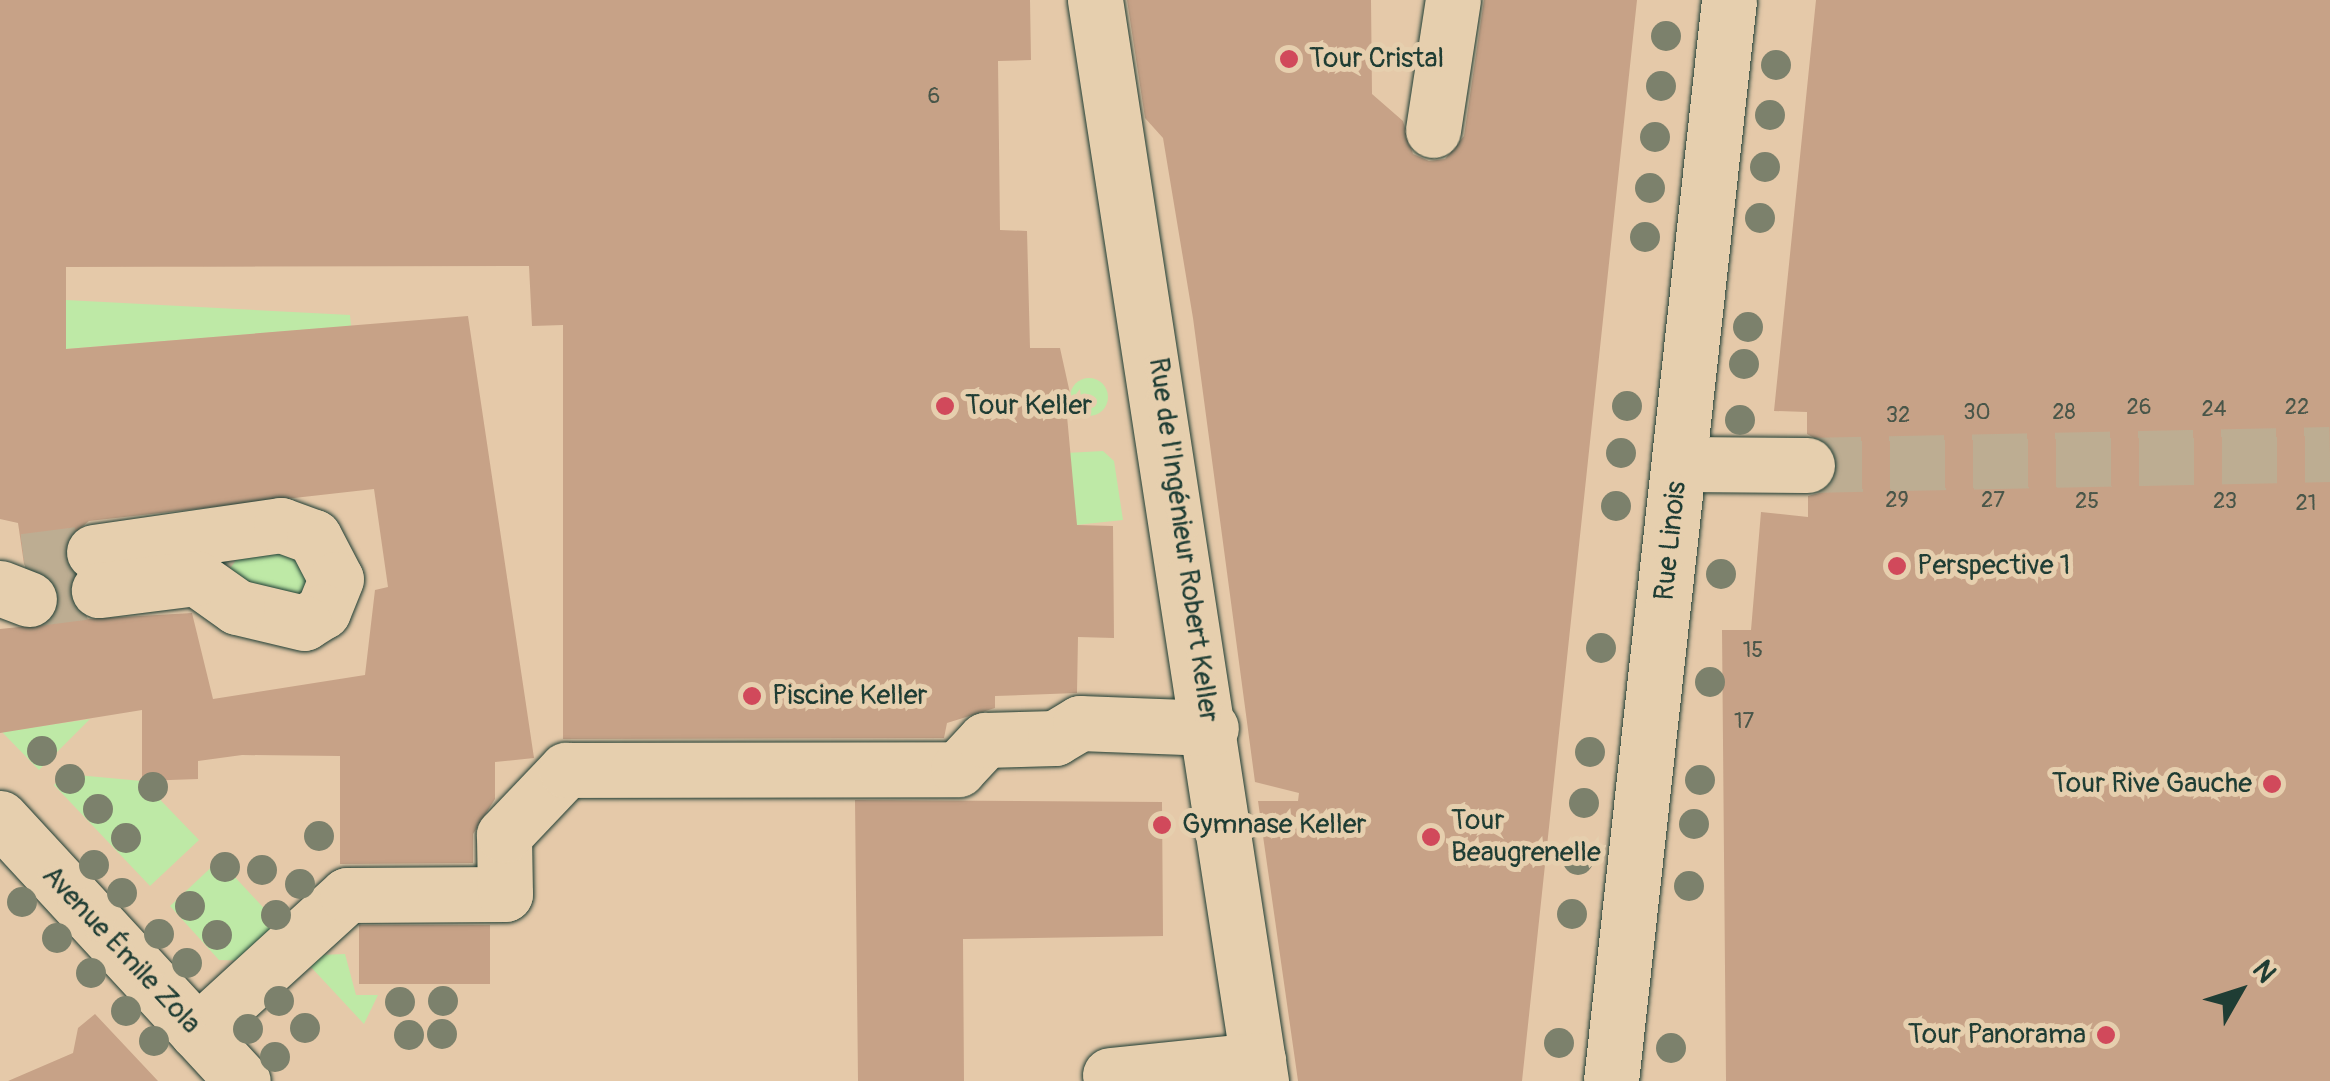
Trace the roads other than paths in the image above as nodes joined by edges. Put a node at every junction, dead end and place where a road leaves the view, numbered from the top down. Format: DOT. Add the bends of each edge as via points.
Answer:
graph roads {
  1 [pos="1095,0"];
  2 [pos="1454,0"];
  3 [pos="1729,0"];
  4 [pos="1433,130"];
  5 [pos="1680,464"];
  6 [pos="1808,465"];
  7 [pos="1211,728"];
  8 [pos="0,818"];
  9 [pos="196,1032"];
  10 [pos="1259,1071"];
  11 [pos="1110,1075"];
  12 [pos="243,1081"];
  13 [pos="1612,1081"];
  1 -- 7 [label="street, Rue de l'Ingénieur Robert Keller"];
  2 -- 4 [label="street"];
  3 -- 5 [label="street, Rue Linois"];
  5 -- 6 [label="street"];
  5 -- 13 [label="street, Rue Linois"];
  7 -- 9 [label="street" via="1080,723 1056,738 985,740 958,768 566,770 504,835 505,894 347,894"];
  7 -- 10 [label="street, Rue de l'Ingénieur Robert Keller"];
  8 -- 9 [label="street, Avenue Émile Zola"];
  9 -- 12 [label="street, Avenue Émile Zola"];
  10 -- 11 [label="street"];
}
